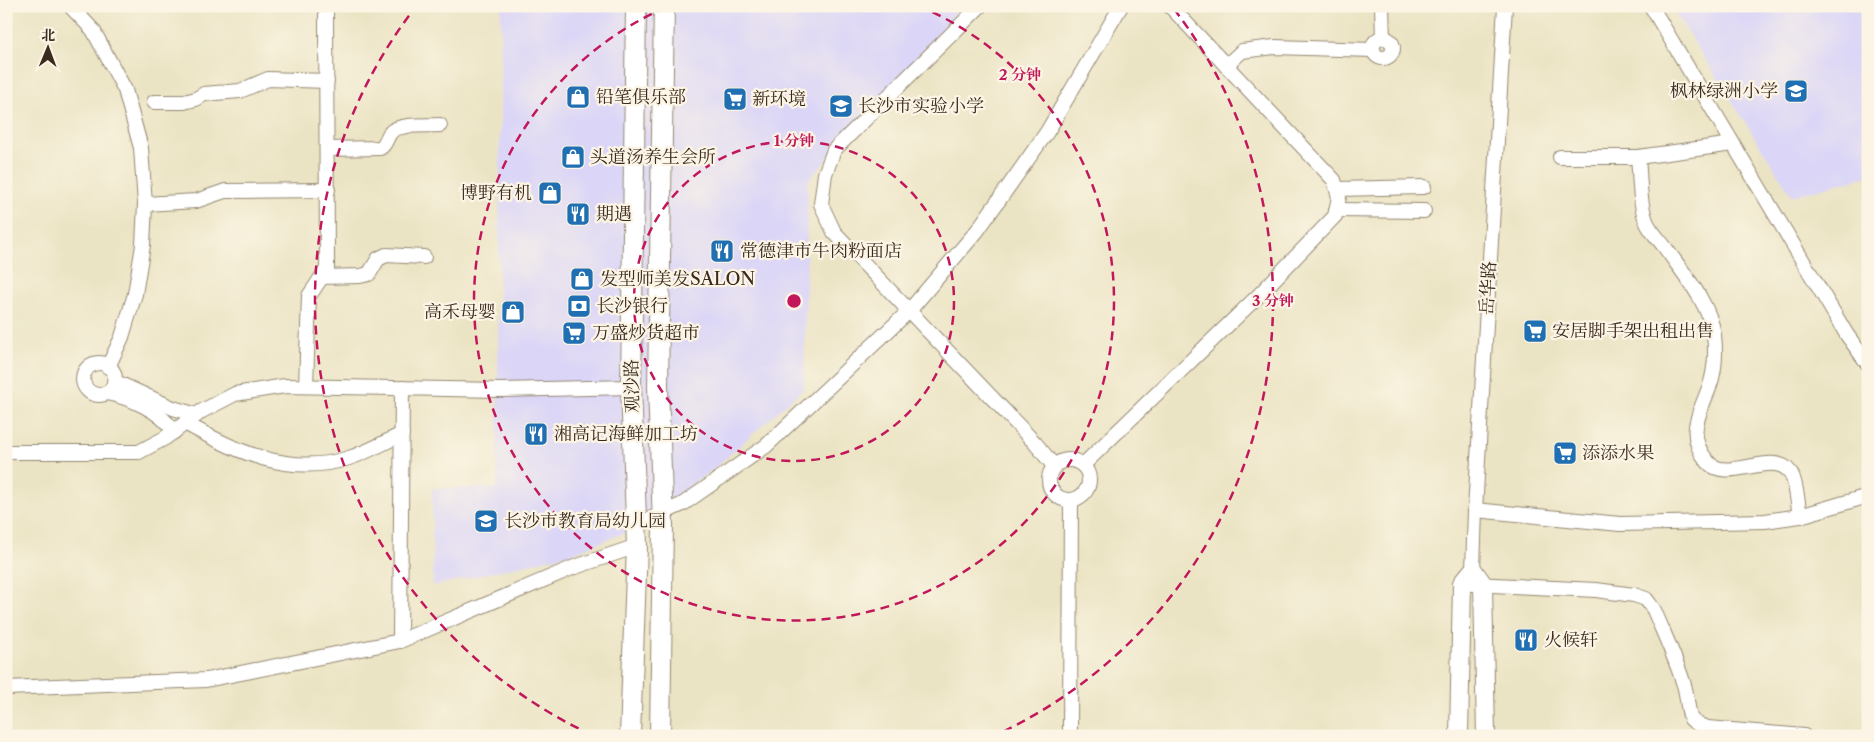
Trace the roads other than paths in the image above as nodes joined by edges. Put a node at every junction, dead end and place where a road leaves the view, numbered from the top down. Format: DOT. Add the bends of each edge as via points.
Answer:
graph roads {
  1 [pos="70,6"];
  2 [pos="326,6"];
  3 [pos="636,6"];
  4 [pos="664,6"];
  5 [pos="980,6"];
  6 [pos="1121,6"];
  7 [pos="1382,6"];
  8 [pos="1505,6"];
  9 [pos="1650,6"];
  10 [pos="1174,8"];
  11 [pos="1226,66"];
  12 [pos="327,81"];
  13 [pos="154,102"];
  14 [pos="440,125"];
  15 [pos="1733,144"];
  16 [pos="327,150"];
  17 [pos="1560,157"];
  18 [pos="1638,157"];
  19 [pos="1424,186"];
  20 [pos="1337,188"];
  21 [pos="328,190"];
  22 [pos="145,204"];
  23 [pos="1336,210"];
  24 [pos="1424,211"];
  25 [pos="424,257"];
  26 [pos="322,277"];
  27 [pos="909,312"];
  28 [pos="1868,364"];
  29 [pos="108,366"];
  30 [pos="306,386"];
  31 [pos="111,387"];
  32 [pos="631,387"];
  33 [pos="402,388"];
  34 [pos="197,415"];
  35 [pos="185,423"];
  36 [pos="174,432"];
  37 [pos="402,434"];
  38 [pos="6,452"];
  39 [pos="1054,466"];
  40 [pos="1083,466"];
  41 [pos="1868,496"];
  42 [pos="1071,500"];
  43 [pos="1475,510"];
  44 [pos="662,513"];
  45 [pos="1800,516"];
  46 [pos="636,525"];
  47 [pos="636,546"];
  48 [pos="1473,579"];
  49 [pos="400,641"];
  50 [pos="6,688"];
  51 [pos="661,711"];
  52 [pos="629,733"];
  53 [pos="660,736"];
  54 [pos="672,736"];
  55 [pos="1070,736"];
  56 [pos="1459,736"];
  57 [pos="1486,736"];
  58 [pos="1804,736"];
  1 -- 22 [label="street" via="93,30 125,90 141,148"];
  2 -- 12 [label="street"];
  3 -- 32 [label="main road, 观沙路"];
  4 -- 44 [label="main road, 观沙路" via="658,387"];
  5 -- 27 [label="street" via="834,150 825,174 821,204 834,232"];
  6 -- 27 [label="street" via="1047,132 977,231"];
  7 -- 11 [label="street" via="1382,38 1388,39 1393,48 1389,57 1379,57 1373,50 1274,47 1242,51"];
  8 -- 43 [label="street, 岳华路"];
  9 -- 15 [label="street"];
  10 -- 11 [label="street"];
  11 -- 20 [label="street" via="1334,180"];
  12 -- 13 [label="street" via="268,79 240,91 204,94 184,102"];
  12 -- 16 [label="street"];
  14 -- 16 [label="street" via="397,127 380,148"];
  15 -- 18 [label="street"];
  15 -- 28 [label="street" via="1847,335"];
  16 -- 21 [label="street"];
  17 -- 18 [label="street"];
  18 -- 45 [label="street" via="1648,225 1707,310 1714,335 1715,361 1695,426 1700,450 1716,469 1775,464 1784,467 1791,472"];
  19 -- 20 [label="street"];
  20 -- 23 [label="street"];
  21 -- 22 [label="street" via="225,191 196,201"];
  21 -- 26 [label="street" via="327,269"];
  22 -- 29 [label="street" via="144,245 135,294 122,337"];
  23 -- 24 [label="street"];
  23 -- 40 [label="street" via="1335,216 1258,296"];
  25 -- 26 [label="street" via="386,255 378,259 369,274"];
  26 -- 30 [label="street" via="309,296 307,309"];
  27 -- 39 [label="street"];
  27 -- 44 [label="street" via="766,446 683,504"];
  29 -- 31 [label="street" via="115,378"];
  29 -- 31 [label="street" via="94,364 87,368 83,376 84,386 98,396"];
  30 -- 33 [label="street"];
  30 -- 34 [label="street" via="235,394"];
  31 -- 34 [label="street"];
  31 -- 36 [label="street" via="156,414"];
  32 -- 33 [label="street"];
  32 -- 46 [label="main road, 观沙路"];
  33 -- 37 [label="street"];
  34 -- 35 [label="street"];
  35 -- 36 [label="street"];
  35 -- 37 [label="street" via="228,447 271,462 304,464 348,458"];
  36 -- 38 [label="street" via="139,452"];
  37 -- 49 [label="street"];
  39 -- 40 [label="street" via="1065,459 1078,460"];
  39 -- 42 [label="street" via="1049,478 1052,490 1061,498"];
  40 -- 42 [label="street" via="1090,482 1085,493"];
  41 -- 45 [label="street"];
  42 -- 55 [label="street"];
  43 -- 45 [label="street" via="1620,524 1765,522"];
  43 -- 48 [label="street, 岳华路"];
  44 -- 46 [label="street"];
  44 -- 51 [label="main road, 观沙路"];
  46 -- 47 [label="main road, 观沙路"];
  47 -- 49 [label="street" via="572,568"];
  47 -- 52 [label="main road, 观沙路"];
  48 -- 56 [label="street, 岳华路"];
  48 -- 57 [label="street, 岳华路"];
  48 -- 58 [label="street" via="1596,590 1646,599 1654,610 1684,684 1692,720 1708,728"];
  49 -- 50 [label="street" via="206,680"];
  51 -- 53 [label="main road, 观沙路"];
  51 -- 54 [label="main road"];
}
